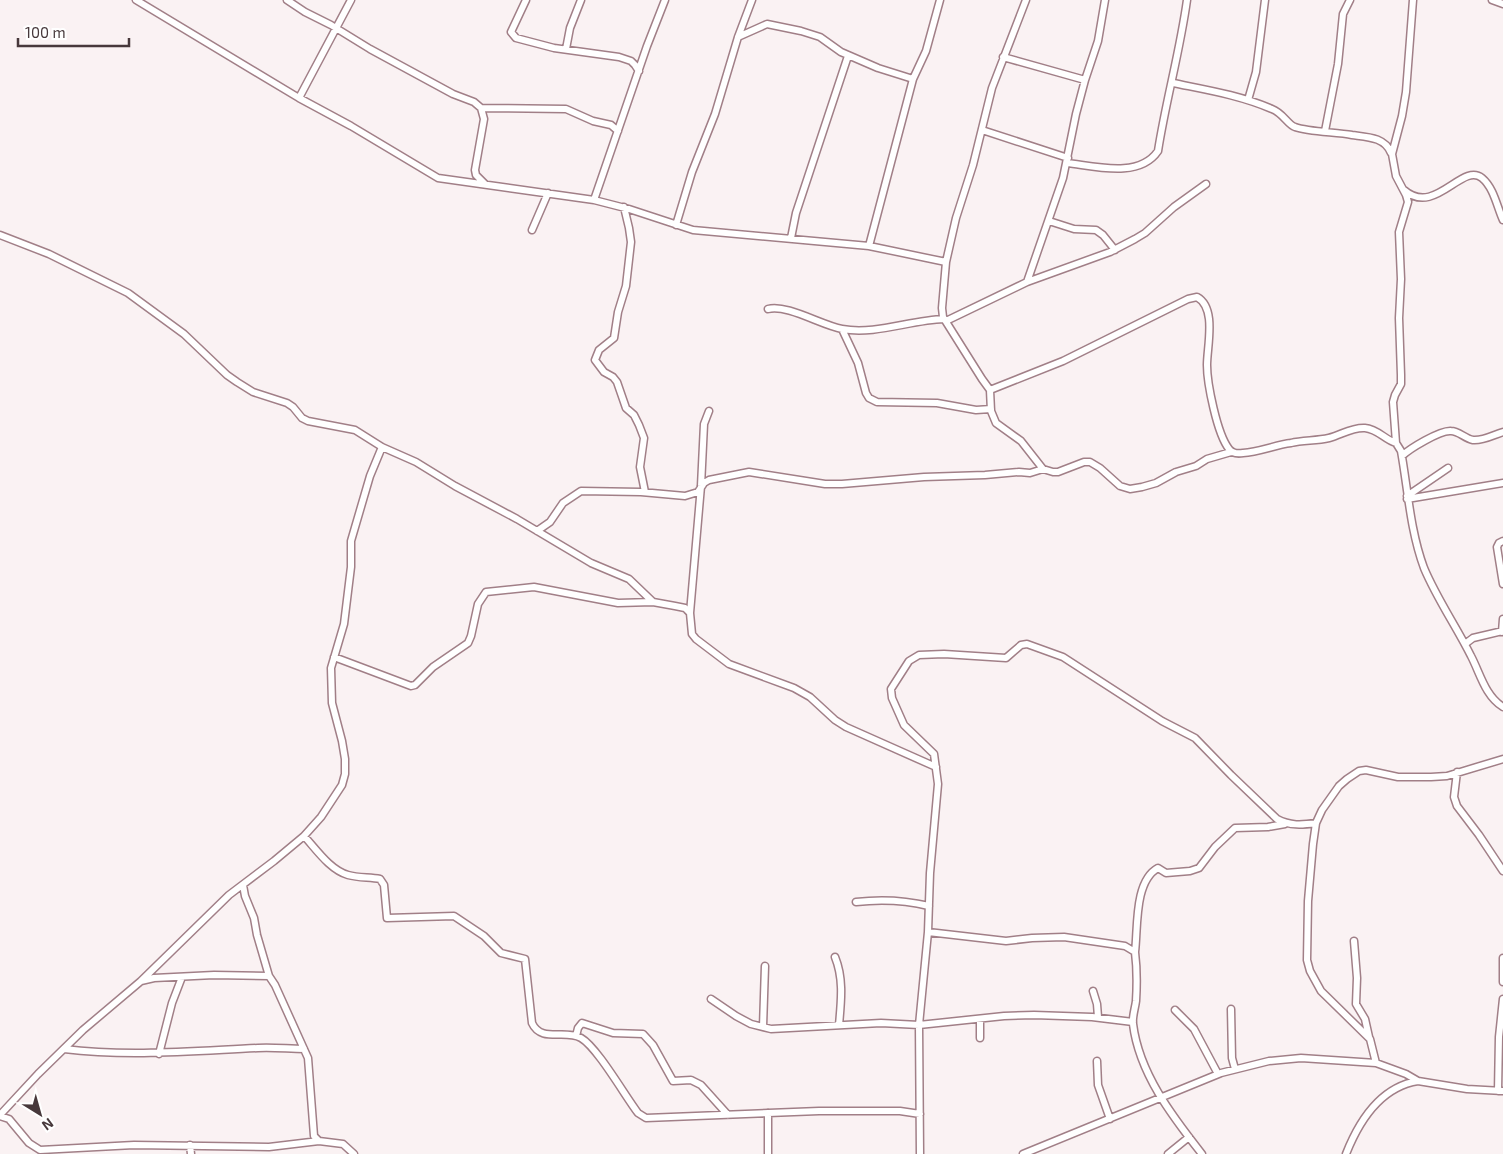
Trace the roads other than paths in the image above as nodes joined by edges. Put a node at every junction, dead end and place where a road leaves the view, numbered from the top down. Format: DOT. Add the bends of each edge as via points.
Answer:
graph roads {
  1 [pos="136,0"];
  2 [pos="288,0"];
  3 [pos="351,0"];
  4 [pos="526,0"];
  5 [pos="581,0"];
  6 [pos="665,0"];
  7 [pos="752,0"];
  8 [pos="940,0"];
  9 [pos="1026,0"];
  10 [pos="1105,0"];
  11 [pos="1188,0"];
  12 [pos="1264,0"];
  13 [pos="1350,0"];
  14 [pos="1413,0"];
  15 [pos="1493,0"];
  16 [pos="1503,4"];
  17 [pos="336,28"];
  18 [pos="738,37"];
  19 [pos="566,49"];
  20 [pos="848,56"];
  21 [pos="1003,57"];
  22 [pos="639,71"];
  23 [pos="913,79"];
  24 [pos="1085,80"];
  25 [pos="1172,84"];
  26 [pos="299,98"];
  27 [pos="1248,100"];
  28 [pos="481,108"];
  29 [pos="982,130"];
  30 [pos="618,131"];
  31 [pos="1325,131"];
  32 [pos="1392,154"];
  33 [pos="1067,161"];
  34 [pos="1206,184"];
  35 [pos="486,185"];
  36 [pos="1404,189"];
  37 [pos="548,193"];
  38 [pos="594,200"];
  39 [pos="624,207"];
  40 [pos="1049,220"];
  41 [pos="1503,220"];
  42 [pos="676,225"];
  43 [pos="532,230"];
  44 [pos="0,235"];
  45 [pos="791,238"];
  46 [pos="869,246"];
  47 [pos="1115,250"];
  48 [pos="946,262"];
  49 [pos="1027,282"];
  50 [pos="768,309"];
  51 [pos="945,320"];
  52 [pos="842,329"];
  53 [pos="990,390"];
  54 [pos="991,409"];
  55 [pos="709,411"];
  56 [pos="1503,432"];
  57 [pos="1396,443"];
  58 [pos="382,447"];
  59 [pos="1231,452"];
  60 [pos="1402,456"];
  61 [pos="1448,468"];
  62 [pos="1043,469"];
  63 [pos="1503,483"];
  64 [pos="701,486"];
  65 [pos="645,492"];
  66 [pos="1407,497"];
  67 [pos="537,531"];
  68 [pos="1503,541"];
  69 [pos="1503,584"];
  70 [pos="652,602"];
  71 [pos="690,613"];
  72 [pos="1503,619"];
  73 [pos="1503,632"];
  74 [pos="1464,644"];
  75 [pos="334,657"];
  76 [pos="1503,707"];
  77 [pos="1503,759"];
  78 [pos="936,767"];
  79 [pos="1457,772"];
  80 [pos="1285,824"];
  81 [pos="1316,824"];
  82 [pos="304,836"];
  83 [pos="1503,871"];
  84 [pos="243,885"];
  85 [pos="856,902"];
  86 [pos="929,906"];
  87 [pos="928,932"];
  88 [pos="1354,941"];
  89 [pos="1135,952"];
  90 [pos="835,957"];
  91 [pos="1503,958"];
  92 [pos="765,966"];
  93 [pos="269,976"];
  94 [pos="182,977"];
  95 [pos="141,981"];
  96 [pos="1503,982"];
  97 [pos="1093,991"];
  98 [pos="711,999"];
  99 [pos="1503,1000"];
  100 [pos="1231,1008"];
  101 [pos="1175,1010"];
  102 [pos="1098,1018"];
  103 [pos="980,1019"];
  104 [pos="1133,1022"];
  105 [pos="839,1025"];
  106 [pos="919,1025"];
  107 [pos="763,1028"];
  108 [pos="576,1036"];
  109 [pos="980,1038"];
  110 [pos="1369,1038"];
  111 [pos="64,1049"];
  112 [pos="304,1049"];
  113 [pos="159,1054"];
  114 [pos="1097,1061"];
  115 [pos="1376,1063"];
  116 [pos="1235,1069"];
  117 [pos="1218,1074"];
  118 [pos="1418,1081"];
  119 [pos="1500,1091"];
  120 [pos="1162,1098"];
  121 [pos="768,1113"];
  122 [pos="920,1114"];
  123 [pos="0,1115"];
  124 [pos="728,1115"];
  125 [pos="1110,1119"];
  126 [pos="1189,1138"];
  127 [pos="319,1141"];
  128 [pos="190,1145"];
  129 [pos="40,1152"];
  130 [pos="192,1154"];
  131 [pos="354,1154"];
  132 [pos="768,1154"];
  133 [pos="920,1154"];
  134 [pos="1023,1154"];
  135 [pos="1168,1154"];
  136 [pos="1202,1154"];
  137 [pos="1346,1154"];
  1 -- 26 [label="street"];
  2 -- 17 [label="street"];
  3 -- 17 [label="street"];
  4 -- 19 [label="street" via="512,29 513,36"];
  5 -- 19 [label="street"];
  6 -- 22 [label="street"];
  7 -- 18 [label="street"];
  8 -- 23 [label="street" via="926,51"];
  9 -- 21 [label="street"];
  10 -- 24 [label="street" via="1098,42"];
  11 -- 25 [label="street"];
  12 -- 27 [label="street" via="1256,72"];
  13 -- 31 [label="street" via="1343,14 1338,64"];
  14 -- 32 [label="street" via="1406,92"];
  15 -- 16 [label="street"];
  17 -- 26 [label="street"];
  17 -- 28 [label="street"];
  18 -- 20 [label="street" via="767,24 820,37"];
  18 -- 42 [label="street"];
  19 -- 22 [label="street" via="631,61"];
  20 -- 23 [label="street"];
  20 -- 45 [label="street" via="796,212"];
  21 -- 24 [label="street"];
  21 -- 29 [label="street"];
  22 -- 30 [label="street"];
  23 -- 46 [label="street"];
  24 -- 33 [label="street"];
  25 -- 27 [label="street" via="1215,90"];
  25 -- 33 [label="street" via="1158,151 1150,160 1139,166 1117,168"];
  26 -- 35 [label="street" via="438,178"];
  27 -- 31 [label="street" via="1281,114 1294,127"];
  28 -- 30 [label="street" via="566,109 611,125"];
  28 -- 35 [label="street" via="484,119 475,170"];
  29 -- 33 [label="street"];
  29 -- 48 [label="street"];
  30 -- 38 [label="street"];
  31 -- 32 [label="street" via="1379,140 1389,147"];
  32 -- 36 [label="street" via="1396,176"];
  33 -- 40 [label="street"];
  34 -- 47 [label="street" via="1140,237"];
  35 -- 37 [label="street"];
  36 -- 41 [label="street" via="1410,195 1430,198 1477,175 1490,188"];
  36 -- 57 [label="street" via="1408,202 1399,232 1401,384 1393,402"];
  37 -- 38 [label="street"];
  37 -- 43 [label="street"];
  38 -- 39 [label="street"];
  39 -- 42 [label="street"];
  39 -- 65 [label="street" via="631,242 626,286 614,338 599,350 595,360 617,382 626,408 634,415 644,438 640,467"];
  40 -- 47 [label="street" via="1074,229 1096,230"];
  40 -- 49 [label="street"];
  42 -- 45 [label="street" via="693,230"];
  44 -- 58 [label="street" via="49,254 128,293 184,334 226,375 246,388 288,403 308,421 355,430"];
  45 -- 46 [label="street"];
  46 -- 48 [label="street"];
  47 -- 49 [label="street"];
  48 -- 51 [label="street" via="942,308"];
  49 -- 51 [label="street"];
  50 -- 52 [label="street" via="796,312"];
  51 -- 52 [label="street" via="872,330"];
  51 -- 53 [label="street"];
  52 -- 54 [label="street" via="872,401"];
  53 -- 54 [label="street"];
  53 -- 59 [label="street" via="1063,361 1188,298 1197,297 1204,302 1208,317 1207,366 1212,400"];
  54 -- 62 [label="street" via="996,422 1021,441"];
  55 -- 64 [label="street" via="704,424"];
  56 -- 60 [label="street" via="1473,440 1446,431"];
  57 -- 59 [label="street" via="1365,428 1243,453"];
  57 -- 60 [label="street"];
  58 -- 67 [label="street" via="416,462"];
  58 -- 75 [label="street" via="351,541 344,624"];
  59 -- 62 [label="street" via="1176,472 1149,486 1130,489 1120,486 1090,462 1058,472"];
  60 -- 66 [label="street"];
  61 -- 66 [label="street"];
  62 -- 64 [label="street" via="1030,473 842,484 749,472 709,480"];
  63 -- 66 [label="street"];
  64 -- 65 [label="street" via="698,492 685,496"];
  64 -- 71 [label="street"];
  65 -- 67 [label="street" via="581,491 563,503 550,522"];
  66 -- 74 [label="street" via="1416,543 1425,568"];
  67 -- 70 [label="street" via="591,563 629,579"];
  68 -- 69 [label="street" via="1497,547"];
  70 -- 71 [label="street" via="685,608"];
  70 -- 75 [label="street" via="618,603 534,587 486,592 478,604 468,643 411,686"];
  71 -- 78 [label="street" via="693,636 729,664 794,688 846,727"];
  72 -- 73 [label="street"];
  73 -- 74 [label="street" via="1478,636"];
  74 -- 76 [label="street" via="1486,688"];
  75 -- 82 [label="street" via="330,683 332,703 346,774 333,800"];
  77 -- 79 [label="street"];
  78 -- 80 [label="street" via="934,754 904,725 892,698 891,689 906,665 919,655 1006,658 1027,644 1062,657 1162,721 1195,738 1276,820"];
  78 -- 86 [label="street" via="938,784"];
  79 -- 81 [label="street" via="1447,776 1398,777 1366,770 1358,772 1339,786"];
  79 -- 83 [label="street" via="1454,797 1457,806"];
  80 -- 81 [label="street"];
  80 -- 89 [label="street" via="1234,828 1195,870 1166,872 1155,869 1141,892"];
  81 -- 110 [label="street" via="1308,901 1307,960 1321,991"];
  82 -- 84 [label="street"];
  82 -- 108 [label="street" via="342,873 380,879 384,885 387,918 454,916 484,936 501,953 525,959 535,1029 540,1033"];
  84 -- 93 [label="street"];
  84 -- 95 [label="street"];
  85 -- 86 [label="street" via="909,901"];
  86 -- 87 [label="street"];
  87 -- 89 [label="street" via="1006,941 1064,937 1125,946"];
  87 -- 106 [label="street"];
  88 -- 110 [label="street" via="1355,999"];
  89 -- 104 [label="street"];
  90 -- 105 [label="street" via="842,988"];
  91 -- 96 [label="street"];
  92 -- 107 [label="street"];
  93 -- 94 [label="street"];
  93 -- 112 [label="street"];
  94 -- 95 [label="street"];
  94 -- 113 [label="street"];
  95 -- 111 [label="street"];
  97 -- 102 [label="street"];
  98 -- 107 [label="street" via="736,1016"];
  99 -- 119 [label="street" via="1499,1037"];
  100 -- 116 [label="street"];
  101 -- 117 [label="street" via="1194,1030"];
  102 -- 103 [label="street" via="1034,1015"];
  102 -- 104 [label="street"];
  103 -- 106 [label="street"];
  103 -- 109 [label="street"];
  104 -- 120 [label="street" via="1141,1055"];
  105 -- 106 [label="street"];
  105 -- 107 [label="street"];
  106 -- 122 [label="street"];
  108 -- 124 [label="street" via="589,1044 634,1108 646,1118"];
  108 -- 124 [label="street" via="582,1023 613,1033 643,1034 674,1081 696,1082"];
  110 -- 115 [label="street"];
  111 -- 113 [label="street" via="99,1054"];
  111 -- 123 [label="street"];
  112 -- 113 [label="street" via="260,1047"];
  112 -- 127 [label="street" via="310,1070 313,1134"];
  114 -- 125 [label="street" via="1098,1084"];
  115 -- 116 [label="street" via="1301,1058"];
  115 -- 118 [label="street"];
  116 -- 117 [label="street"];
  117 -- 120 [label="street"];
  118 -- 119 [label="street"];
  118 -- 137 [label="street" via="1406,1083 1374,1104 1362,1120"];
  120 -- 125 [label="street"];
  120 -- 126 [label="street"];
  121 -- 122 [label="street" via="863,1111"];
  121 -- 124 [label="street"];
  121 -- 132 [label="street"];
  122 -- 133 [label="street"];
  123 -- 129 [label="street" via="9,1119"];
  125 -- 134 [label="street"];
  126 -- 135 [label="street"];
  126 -- 136 [label="street"];
  127 -- 128 [label="street" via="269,1147"];
  127 -- 131 [label="street" via="343,1144"];
  128 -- 129 [label="street" via="84,1147"];
  128 -- 130 [label="street"];
}
